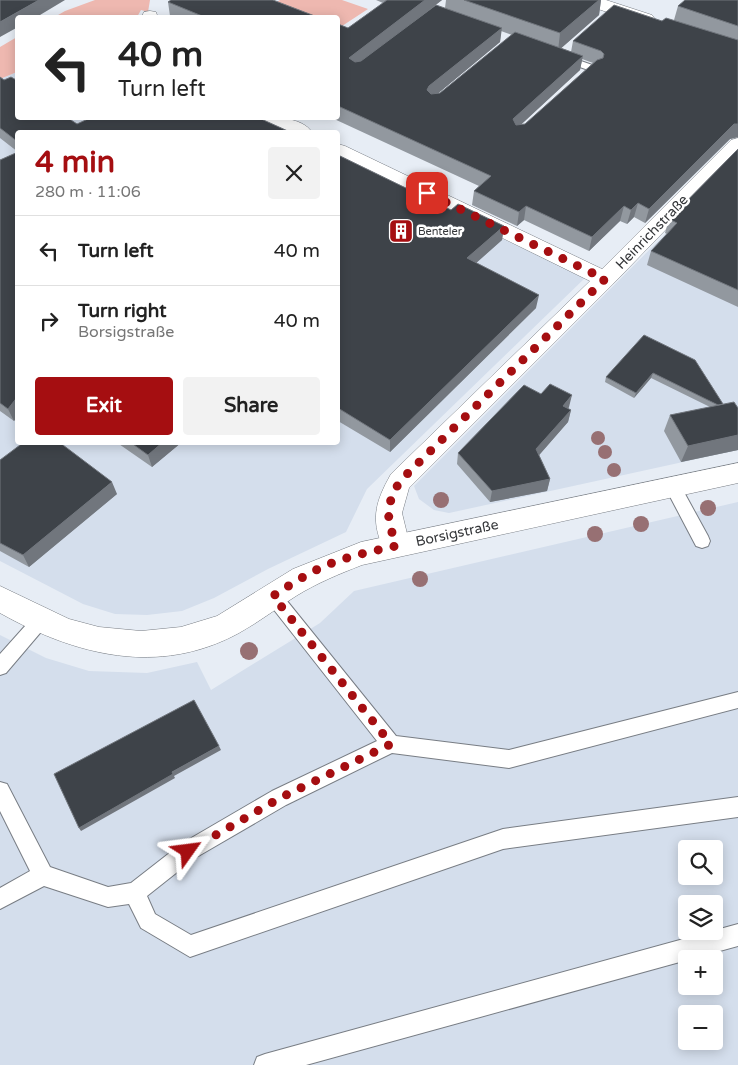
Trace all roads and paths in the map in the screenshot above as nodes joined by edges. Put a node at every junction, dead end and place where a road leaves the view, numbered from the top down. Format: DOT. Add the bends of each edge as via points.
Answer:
graph roads {
  1 [pos="589,0"];
  2 [pos="659,23"];
  3 [pos="559,54"];
  4 [pos="590,70"];
  5 [pos="275,120"];
  6 [pos="298,130"];
  7 [pos="738,144"];
  8 [pos="340,151"];
  9 [pos="605,279"];
  10 [pos="738,473"];
  11 [pos="673,487"];
  12 [pos="702,542"];
  13 [pos="396,546"];
  14 [pos="273,596"];
  15 [pos="0,598"];
  16 [pos="40,621"];
  17 [pos="0,667"];
  18 [pos="738,700"];
  19 [pos="391,744"];
  20 [pos="0,791"];
  21 [pos="738,807"];
  22 [pos="43,875"];
  23 [pos="135,893"];
  24 [pos="0,899"];
  25 [pos="738,935"];
  26 [pos="265,1065"];
  1 -- 2 [label="street" via="611,12"];
  3 -- 4 [label="lane"];
  5 -- 6 [label="street"];
  7 -- 9 [label="street, Heinrichstraße"];
  8 -- 9 [label="street"];
  9 -- 13 [label="street, Heinrichstraße" via="400,481 389,501 389,523"];
  10 -- 11 [label="street, Borsigstraße"];
  11 -- 12 [label="lane"];
  11 -- 13 [label="street, Borsigstraße"];
  13 -- 14 [label="street, Borsigstraße" via="328,565"];
  14 -- 16 [label="street, Borsigstraße" via="226,626 184,640 142,646 104,643"];
  14 -- 19 [label="lane"];
  15 -- 16 [label="street, Borsigstraße"];
  16 -- 17 [label="lane"];
  18 -- 19 [label="lane" via="509,759"];
  19 -- 23 [label="lane" via="280,798 188,851"];
  20 -- 22 [label="lane"];
  21 -- 23 [label="lane" via="503,839 190,946 148,921"];
  22 -- 23 [label="lane" via="108,897"];
  22 -- 24 [label="lane"];
  25 -- 26 [label="lane"];
}
